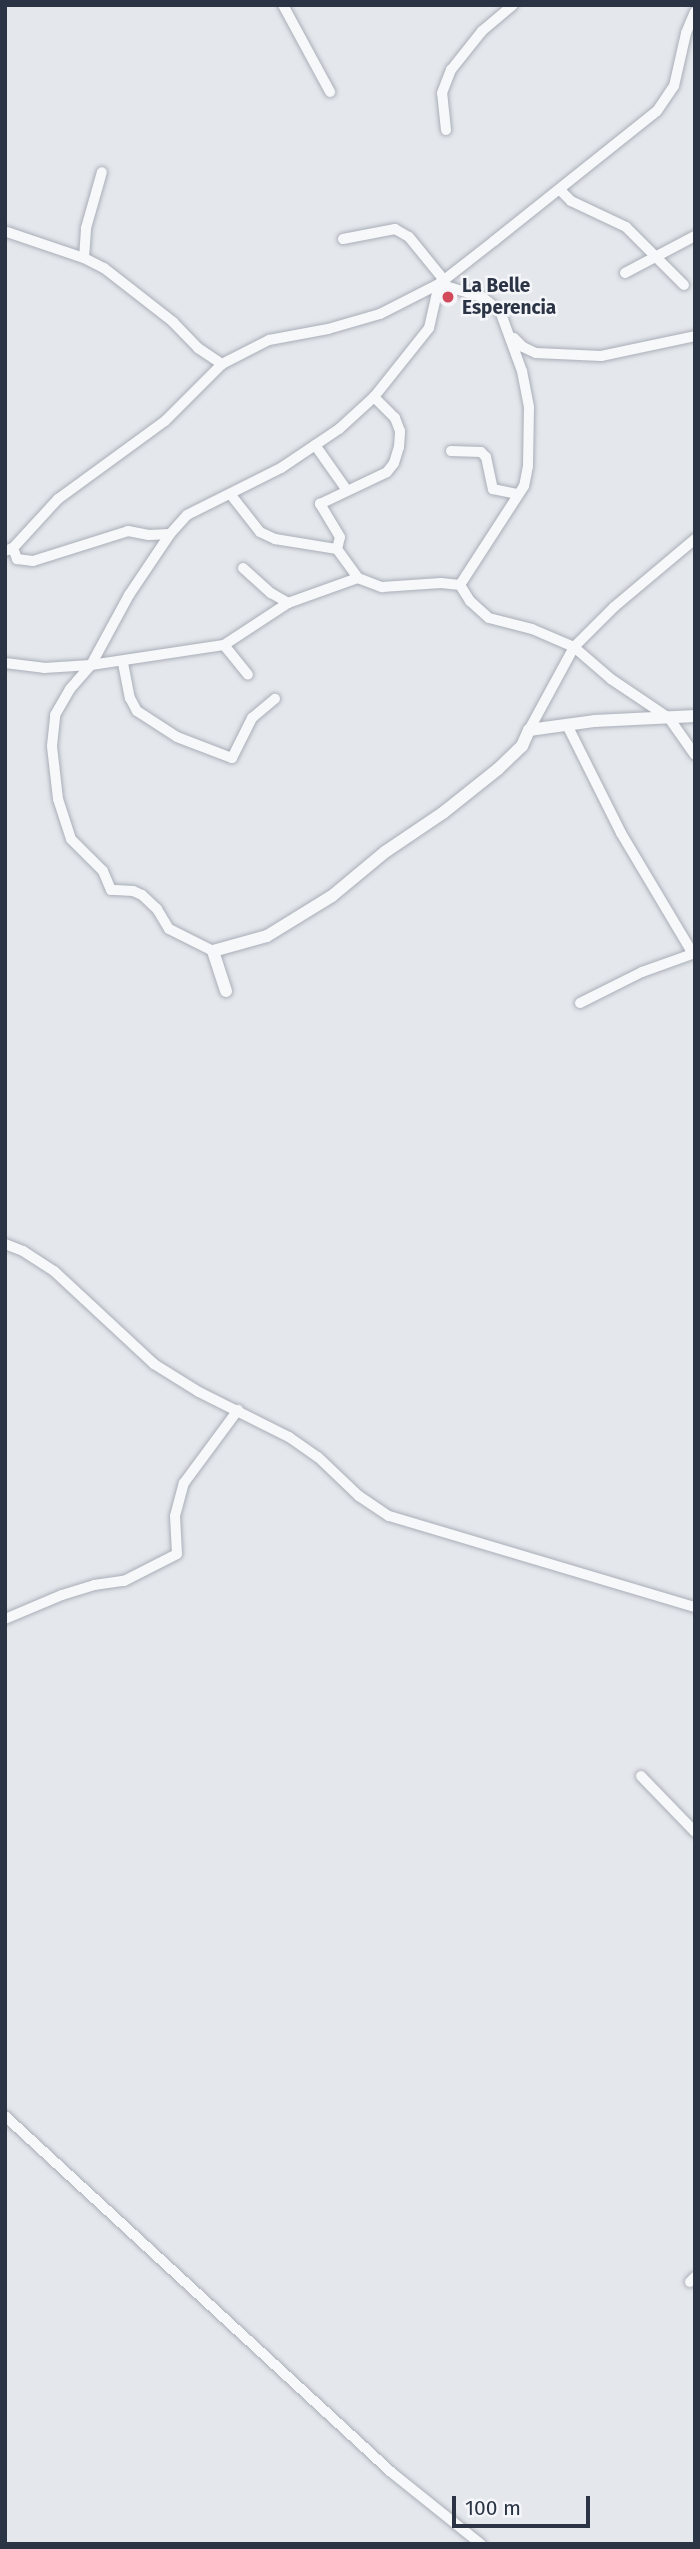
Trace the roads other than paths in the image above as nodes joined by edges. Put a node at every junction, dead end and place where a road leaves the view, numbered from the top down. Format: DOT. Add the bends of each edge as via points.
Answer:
graph roads {
  1 [pos="283,5"];
  2 [pos="513,5"];
  3 [pos="695,12"];
  4 [pos="330,92"];
  5 [pos="446,130"];
  6 [pos="102,172"];
  7 [pos="560,190"];
  8 [pos="7,232"];
  9 [pos="695,236"];
  10 [pos="343,239"];
  11 [pos="659,257"];
  12 [pos="84,258"];
  13 [pos="625,273"];
  14 [pos="442,282"];
  15 [pos="684,285"];
  16 [pos="512,336"];
  17 [pos="695,336"];
  18 [pos="222,363"];
  19 [pos="374,397"];
  20 [pos="315,445"];
  21 [pos="450,451"];
  22 [pos="346,489"];
  23 [pos="517,494"];
  24 [pos="231,495"];
  25 [pos="170,534"];
  26 [pos="695,539"];
  27 [pos="9,549"];
  28 [pos="337,550"];
  29 [pos="243,568"];
  30 [pos="358,578"];
  31 [pos="460,585"];
  32 [pos="288,603"];
  33 [pos="224,645"];
  34 [pos="574,646"];
  35 [pos="5,663"];
  36 [pos="123,663"];
  37 [pos="91,665"];
  38 [pos="248,675"];
  39 [pos="275,699"];
  40 [pos="695,716"];
  41 [pos="669,718"];
  42 [pos="567,725"];
  43 [pos="529,730"];
  44 [pos="695,755"];
  45 [pos="213,951"];
  46 [pos="694,953"];
  47 [pos="226,991"];
  48 [pos="580,1003"];
  49 [pos="5,1244"];
  50 [pos="238,1410"];
  51 [pos="695,1607"];
  52 [pos="5,1619"];
  53 [pos="641,1776"];
  54 [pos="695,1832"];
  55 [pos="5,2116"];
  56 [pos="481,2544"];
  1 -- 4 [label="street"];
  2 -- 5 [label="street" via="482,31 451,70 442,93"];
  3 -- 7 [label="street" via="674,86 657,111"];
  6 -- 12 [label="street" via="86,228"];
  7 -- 11 [label="street" via="571,201 626,226"];
  7 -- 14 [label="street"];
  8 -- 12 [label="street"];
  9 -- 11 [label="street"];
  10 -- 14 [label="street" via="395,229 409,237"];
  11 -- 13 [label="street"];
  11 -- 15 [label="street"];
  12 -- 18 [label="street" via="104,268"];
  14 -- 16 [label="street" via="482,297 500,311"];
  14 -- 18 [label="street" via="380,314 269,340"];
  14 -- 19 [label="street" via="429,328"];
  16 -- 17 [label="street" via="536,353 601,356"];
  16 -- 23 [label="street" via="525,383 530,435 524,486"];
  18 -- 27 [label="street" via="165,421 58,499"];
  19 -- 20 [label="street"];
  19 -- 22 [label="street" via="396,418 400,431 394,464 387,472"];
  20 -- 22 [label="street"];
  20 -- 24 [label="street"];
  21 -- 23 [label="street" via="481,452 493,489"];
  22 -- 28 [label="street" via="320,504 340,537"];
  23 -- 31 [label="street"];
  24 -- 25 [label="street" via="187,515"];
  24 -- 28 [label="street" via="260,532"];
  25 -- 27 [label="street" via="128,531 33,561 17,559"];
  25 -- 37 [label="street"];
  26 -- 34 [label="street"];
  28 -- 30 [label="street"];
  29 -- 32 [label="street"];
  30 -- 31 [label="street" via="382,587"];
  30 -- 32 [label="street"];
  31 -- 34 [label="street" via="489,618"];
  32 -- 33 [label="street"];
  33 -- 36 [label="street"];
  33 -- 38 [label="street"];
  34 -- 41 [label="street" via="611,679"];
  34 -- 43 [label="street"];
  35 -- 37 [label="street" via="44,668"];
  36 -- 37 [label="street"];
  36 -- 39 [label="street" via="137,711 177,737 232,758 252,718"];
  37 -- 45 [label="street" via="55,715 58,799 71,839 103,871 111,890 142,895 158,909 169,929"];
  40 -- 41 [label="street"];
  41 -- 42 [label="street"];
  41 -- 44 [label="street"];
  42 -- 43 [label="street"];
  42 -- 46 [label="street" via="621,833"];
  43 -- 45 [label="street" via="522,746 498,769 332,896 267,936"];
  45 -- 47 [label="street"];
  46 -- 48 [label="street"];
  49 -- 50 [label="street" via="54,1271 154,1364"];
  50 -- 51 [label="street" via="318,1457 359,1496 389,1516"];
  50 -- 52 [label="street" via="184,1483 175,1516 177,1554 124,1581 62,1595"];
  53 -- 54 [label="street"];
  55 -- 56 [label="street" via="391,2472"];
}
